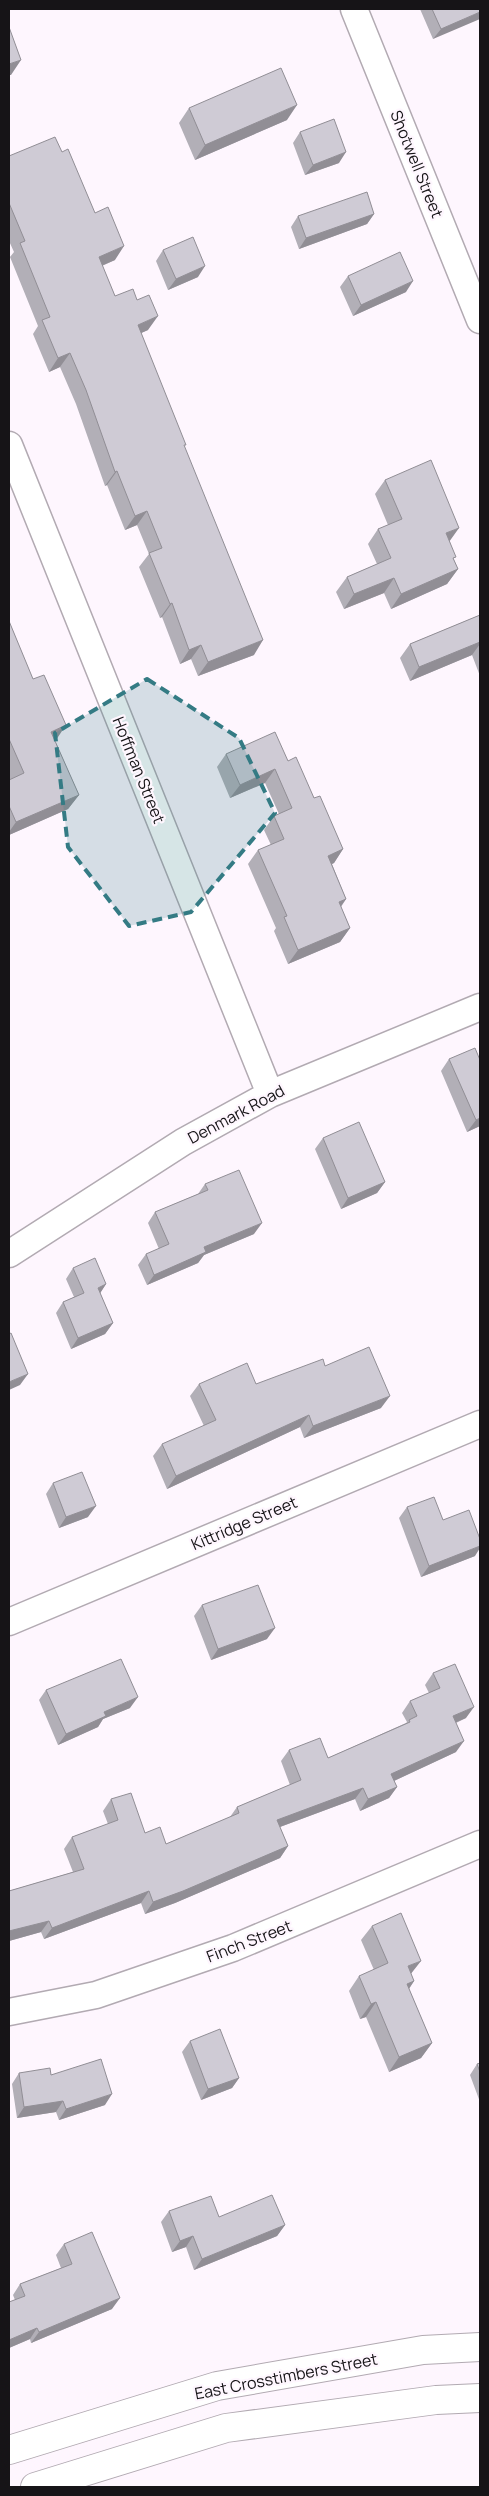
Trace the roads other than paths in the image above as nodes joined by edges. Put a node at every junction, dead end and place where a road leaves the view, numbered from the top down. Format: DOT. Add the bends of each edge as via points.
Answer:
graph roads {
  1 [pos="354,9"];
  2 [pos="480,320"];
  3 [pos="9,446"];
  4 [pos="480,1007"];
  5 [pos="270,1094"];
  6 [pos="9,1254"];
  7 [pos="480,1424"];
  8 [pos="9,1622"];
  9 [pos="480,1844"];
  10 [pos="9,2012"];
  11 [pos="480,2347"];
  12 [pos="480,2398"];
  13 [pos="9,2450"];
  14 [pos="35,2487"];
  1 -- 2 [label="street, Shotwell Street"];
  3 -- 5 [label="street, Hoffman Street"];
  4 -- 5 [label="street, Denmark Road"];
  5 -- 6 [label="street, Denmark Road" via="183,1142"];
  7 -- 8 [label="street, Kittridge Street"];
  9 -- 10 [label="street, Finch Street" via="233,1948 96,1995"];
  11 -- 13 [label="main road, East Crosstimbers Street" via="423,2350 217,2386"];
  12 -- 14 [label="main road" via="436,2400 226,2428"];
}
